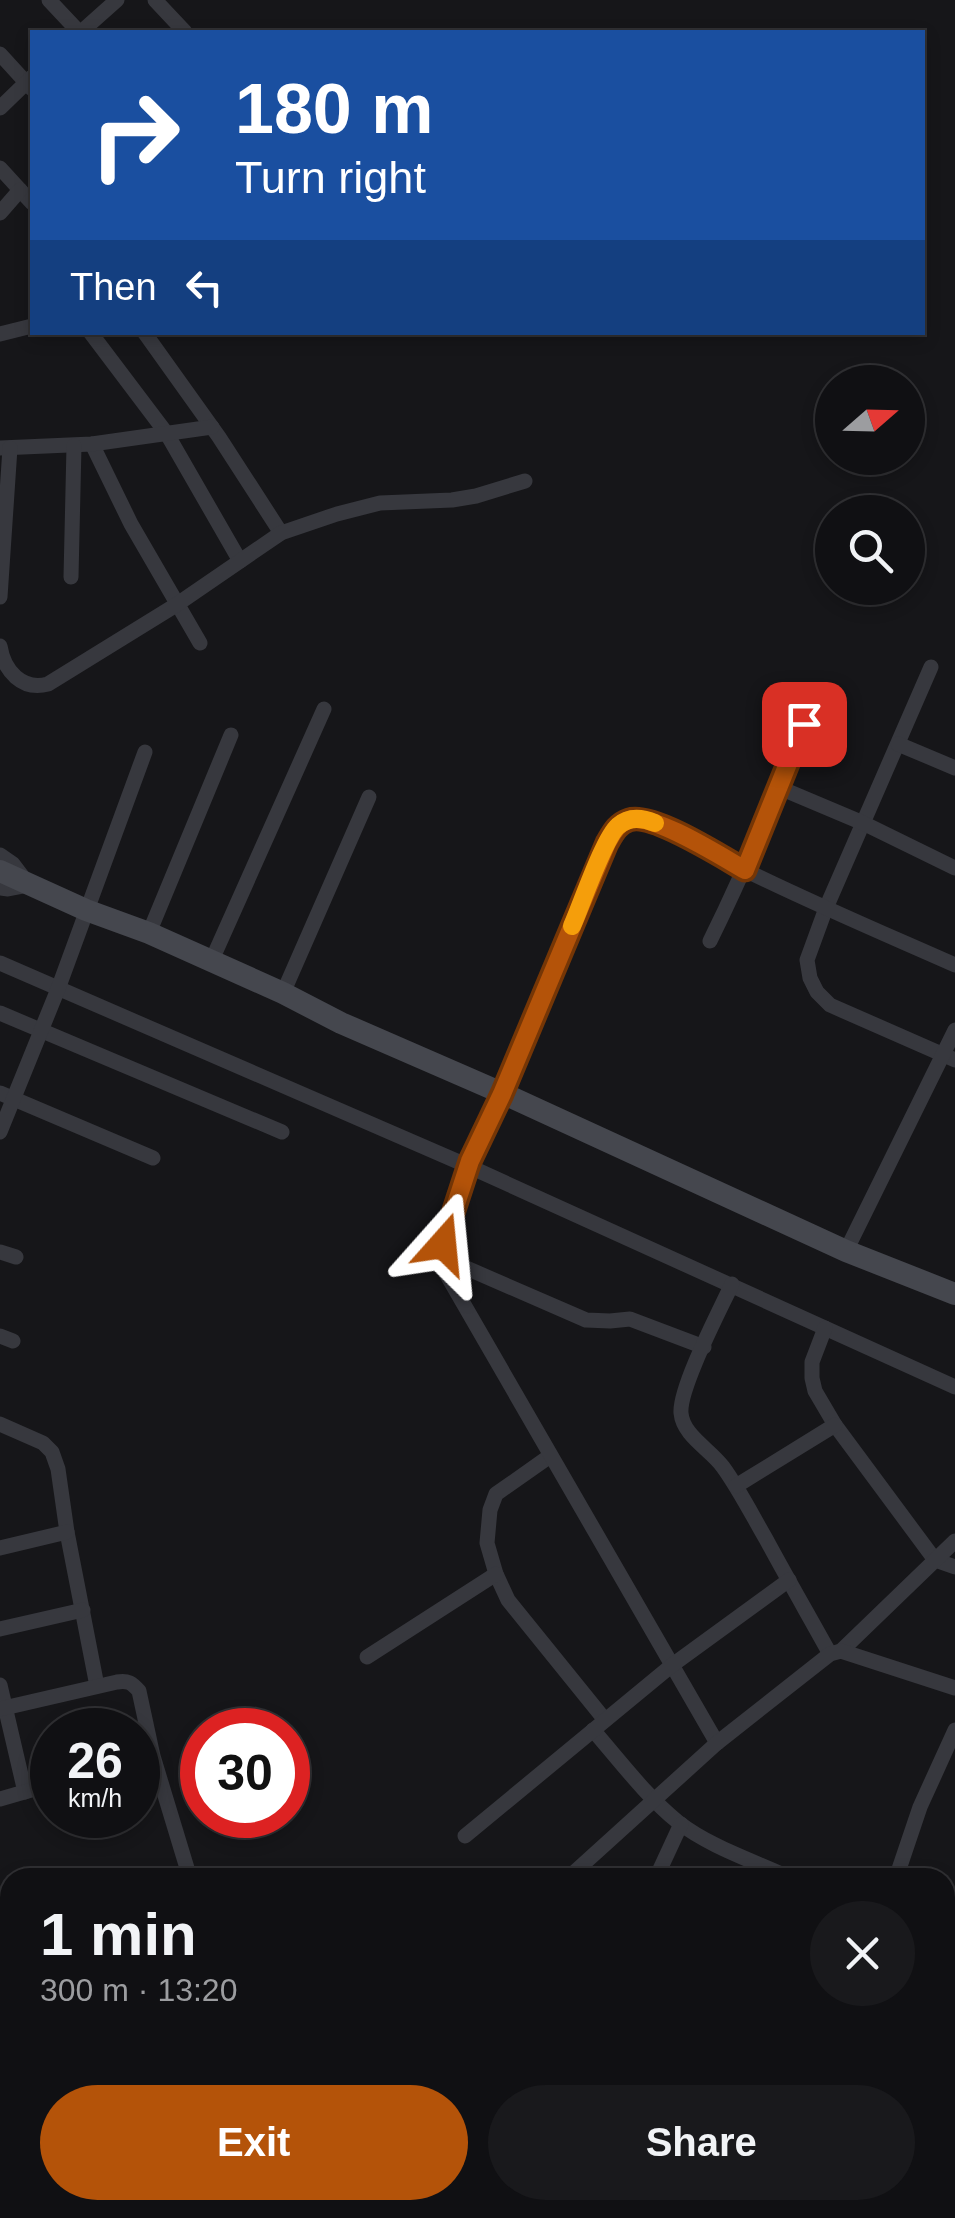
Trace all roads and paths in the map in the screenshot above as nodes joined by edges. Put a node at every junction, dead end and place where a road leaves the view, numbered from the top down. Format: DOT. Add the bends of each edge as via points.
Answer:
graph roads {
  1 [pos="49,0"];
  2 [pos="116,0"];
  3 [pos="155,0"];
  4 [pos="78,30"];
  5 [pos="82,30"];
  6 [pos="184,30"];
  7 [pos="0,54"];
  8 [pos="30,81"];
  9 [pos="30,83"];
  10 [pos="0,108"];
  11 [pos="0,168"];
  12 [pos="20,190"];
  13 [pos="30,201"];
  14 [pos="0,213"];
  15 [pos="30,326"];
  16 [pos="0,334"];
  17 [pos="92,335"];
  18 [pos="146,335"];
  19 [pos="212,427"];
  20 [pos="167,434"];
  21 [pos="92,444"];
  22 [pos="74,446"];
  23 [pos="5,448"];
  24 [pos="525,481"];
  25 [pos="281,533"];
  26 [pos="240,561"];
  27 [pos="71,577"];
  28 [pos="0,597"];
  29 [pos="176,605"];
  30 [pos="200,643"];
  31 [pos="0,646"];
  32 [pos="931,667"];
  33 [pos="816,692"];
  34 [pos="324,709"];
  35 [pos="231,735"];
  36 [pos="898,744"];
  37 [pos="145,752"];
  38 [pos="955,768"];
  39 [pos="780,788"];
  40 [pos="369,797"];
  41 [pos="863,823"];
  42 [pos="0,854"];
  43 [pos="955,868"];
  44 [pos="745,870"];
  45 [pos="0,871"];
  46 [pos="29,884"];
  47 [pos="0,888"];
  48 [pos="826,908"];
  49 [pos="86,910"];
  50 [pos="150,934"];
  51 [pos="710,941"];
  52 [pos="0,962"];
  53 [pos="211,962"];
  54 [pos="955,965"];
  55 [pos="60,984"];
  56 [pos="283,993"];
  57 [pos="0,1013"];
  58 [pos="955,1030"];
  59 [pos="40,1031"];
  60 [pos="949,1058"];
  61 [pos="502,1094"];
  62 [pos="7,1096"];
  63 [pos="0,1132"];
  64 [pos="282,1132"];
  65 [pos="153,1158"];
  66 [pos="469,1163"];
  67 [pos="846,1252"];
  68 [pos="441,1257"];
  69 [pos="732,1284"];
  70 [pos="955,1294"];
  71 [pos="825,1328"];
  72 [pos="704,1347"];
  73 [pos="955,1388"];
  74 [pos="0,1424"];
  75 [pos="835,1425"];
  76 [pos="550,1456"];
  77 [pos="736,1486"];
  78 [pos="67,1532"];
  79 [pos="955,1541"];
  80 [pos="0,1548"];
  81 [pos="935,1560"];
  82 [pos="955,1567"];
  83 [pos="496,1574"];
  84 [pos="789,1580"];
  85 [pos="82,1610"];
  86 [pos="0,1629"];
  87 [pos="836,1652"];
  88 [pos="367,1657"];
  89 [pos="671,1666"];
  90 [pos="0,1685"];
  91 [pos="96,1686"];
  92 [pos="955,1688"];
  93 [pos="141,1708"];
  94 [pos="3,1709"];
  95 [pos="599,1725"];
  96 [pos="955,1730"];
  97 [pos="717,1743"];
  98 [pos="30,1791"];
  99 [pos="25,1792"];
  100 [pos="160,1796"];
  101 [pos="0,1799"];
  102 [pos="654,1800"];
  103 [pos="681,1824"];
  104 [pos="464,1836"];
  105 [pos="186,1868"];
  106 [pos="579,1868"];
  107 [pos="661,1868"];
  108 [pos="754,1868"];
  109 [pos="899,1868"];
  1 -- 4 [label="street"];
  2 -- 5 [label="street"];
  3 -- 6 [label="street"];
  7 -- 8 [label="street"];
  9 -- 10 [label="street"];
  11 -- 12 [label="street"];
  12 -- 13 [label="street"];
  12 -- 14 [label="street"];
  15 -- 16 [label="street"];
  17 -- 20 [label="street"];
  18 -- 19 [label="street"];
  19 -- 20 [label="street"];
  19 -- 25 [label="street"];
  20 -- 21 [label="street"];
  20 -- 26 [label="street"];
  21 -- 22 [label="street"];
  21 -- 29 [label="street"];
  22 -- 23 [label="street"];
  22 -- 27 [label="street"];
  23 -- 28 [label="street"];
  24 -- 25 [label="street" via="452,500 380,503"];
  25 -- 26 [label="street"];
  26 -- 29 [label="street"];
  29 -- 30 [label="street"];
  29 -- 31 [label="street" via="36,687 8,670"];
  32 -- 36 [label="street"];
  33 -- 39 [label="street"];
  34 -- 53 [label="street"];
  35 -- 50 [label="street"];
  36 -- 38 [label="street"];
  36 -- 41 [label="street"];
  37 -- 49 [label="street"];
  39 -- 41 [label="street"];
  39 -- 44 [label="street"];
  40 -- 56 [label="street"];
  41 -- 43 [label="street"];
  41 -- 48 [label="street"];
  42 -- 46 [label="street"];
  44 -- 48 [label="street"];
  44 -- 51 [label="street"];
  44 -- 61 [label="street" via="643,818 617,826"];
  45 -- 46 [label="street"];
  46 -- 47 [label="street"];
  46 -- 49 [label="street"];
  48 -- 54 [label="street"];
  48 -- 60 [label="street" via="807,960 816,992 830,1005"];
  49 -- 50 [label="street"];
  49 -- 55 [label="street"];
  50 -- 53 [label="street"];
  52 -- 55 [label="street"];
  53 -- 56 [label="street"];
  55 -- 59 [label="street"];
  55 -- 66 [label="street"];
  56 -- 61 [label="street"];
  57 -- 59 [label="street"];
  58 -- 60 [label="street"];
  59 -- 62 [label="street"];
  59 -- 64 [label="street"];
  60 -- 67 [label="street"];
  61 -- 66 [label="street"];
  61 -- 67 [label="street"];
  62 -- 63 [label="street"];
  62 -- 65 [label="street"];
  66 -- 68 [label="street"];
  66 -- 69 [label="street"];
  67 -- 70 [label="street"];
  68 -- 72 [label="street" via="586,1320 630,1319"];
  68 -- 76 [label="street"];
  69 -- 71 [label="street"];
  69 -- 72 [label="street"];
  71 -- 73 [label="street"];
  71 -- 75 [label="street" via="812,1378"];
  72 -- 77 [label="street" via="681,1414"];
  74 -- 78 [label="street" via="52,1452"];
  75 -- 77 [label="street"];
  75 -- 81 [label="street"];
  76 -- 83 [label="street" via="496,1494 487,1542"];
  76 -- 89 [label="street"];
  77 -- 84 [label="street"];
  78 -- 80 [label="street"];
  78 -- 85 [label="street"];
  79 -- 81 [label="street"];
  81 -- 82 [label="street"];
  81 -- 87 [label="street"];
  83 -- 88 [label="street"];
  83 -- 95 [label="street"];
  84 -- 87 [label="street"];
  84 -- 89 [label="street"];
  85 -- 86 [label="street"];
  85 -- 91 [label="street"];
  87 -- 92 [label="street"];
  87 -- 97 [label="street"];
  89 -- 95 [label="street"];
  89 -- 97 [label="street"];
  90 -- 94 [label="street"];
  91 -- 93 [label="street" via="133,1683"];
  91 -- 94 [label="street"];
  94 -- 99 [label="street"];
  95 -- 102 [label="street"];
  95 -- 104 [label="street"];
  96 -- 109 [label="street"];
  97 -- 102 [label="street"];
  98 -- 99 [label="street"];
  99 -- 101 [label="street"];
  100 -- 105 [label="street"];
  102 -- 103 [label="street"];
  102 -- 106 [label="street"];
  103 -- 107 [label="street"];
  103 -- 108 [label="street"];
}
